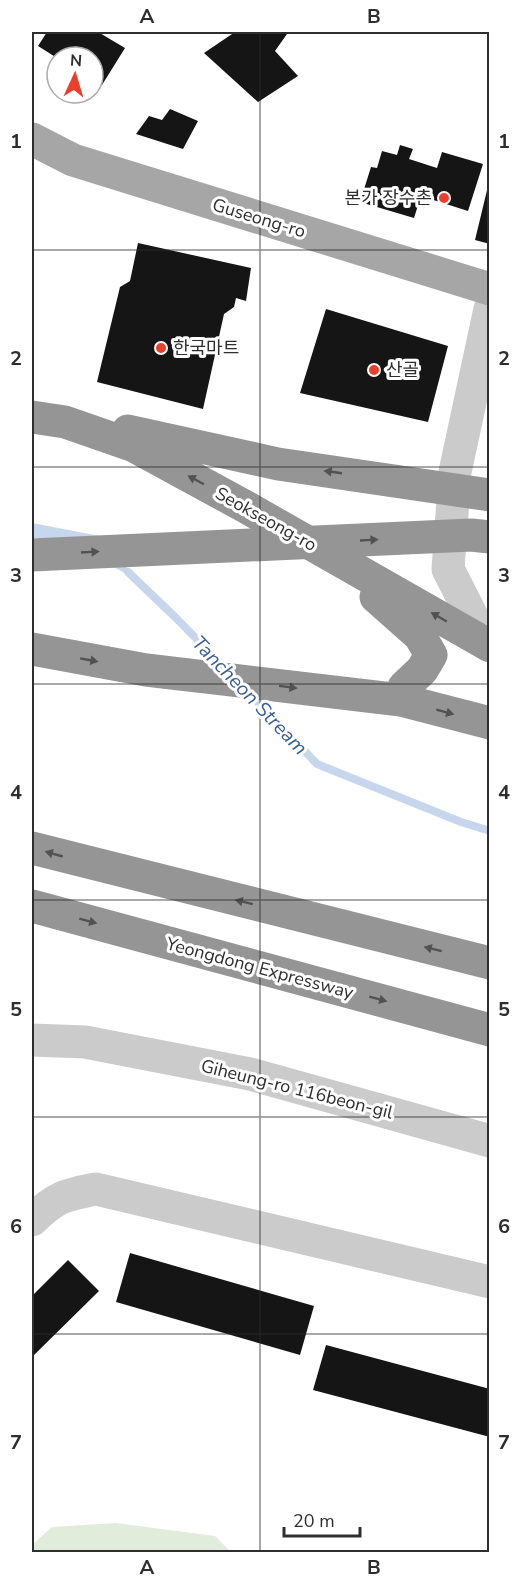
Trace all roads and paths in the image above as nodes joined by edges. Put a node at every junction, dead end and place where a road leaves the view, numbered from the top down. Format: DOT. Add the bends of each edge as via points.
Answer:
graph roads {
  1 [pos="32,139"];
  2 [pos="489,289"];
  3 [pos="489,309"];
  4 [pos="32,417"];
  5 [pos="65,422"];
  6 [pos="453,490"];
  7 [pos="489,495"];
  8 [pos="489,537"];
  9 [pos="32,555"];
  10 [pos="341,562"];
  11 [pos="488,645"];
  12 [pos="32,649"];
  13 [pos="401,700"];
  14 [pos="489,723"];
  15 [pos="32,848"];
  16 [pos="32,906"];
  17 [pos="489,963"];
  18 [pos="489,1030"];
  19 [pos="32,1040"];
  20 [pos="489,1141"];
  21 [pos="32,1220"];
  22 [pos="489,1282"];
  1 -- 2 [label="main road, Guseong-ro" via="73,160"];
  3 -- 6 [label="street"];
  4 -- 5 [label="highway, Seokseong-ro"];
  6 -- 5 [label="highway, one-way" via="278,464 131,431"];
  10 -- 5 [label="highway, Seokseong-ro, one-way" via="134,446"];
  6 -- 7 [label="highway"];
  6 -- 11 [label="street" via="448,569"];
  9 -- 8 [label="highway, one-way, bridge"];
  11 -- 10 [label="highway, Seokseong-ro, one-way"];
  10 -- 13 [label="highway" via="420,636 431,655 404,687"];
  12 -- 13 [label="highway, one-way" via="146,670"];
  13 -- 14 [label="highway, one-way"];
  17 -- 15 [label="highway, one-way"];
  16 -- 18 [label="highway, Yeongdong Expressway, one-way"];
  19 -- 20 [label="street, Giheung-ro 116beon-gil" via="85,1042 250,1074"];
  21 -- 22 [label="street" via="49,1203 96,1189"];
}
